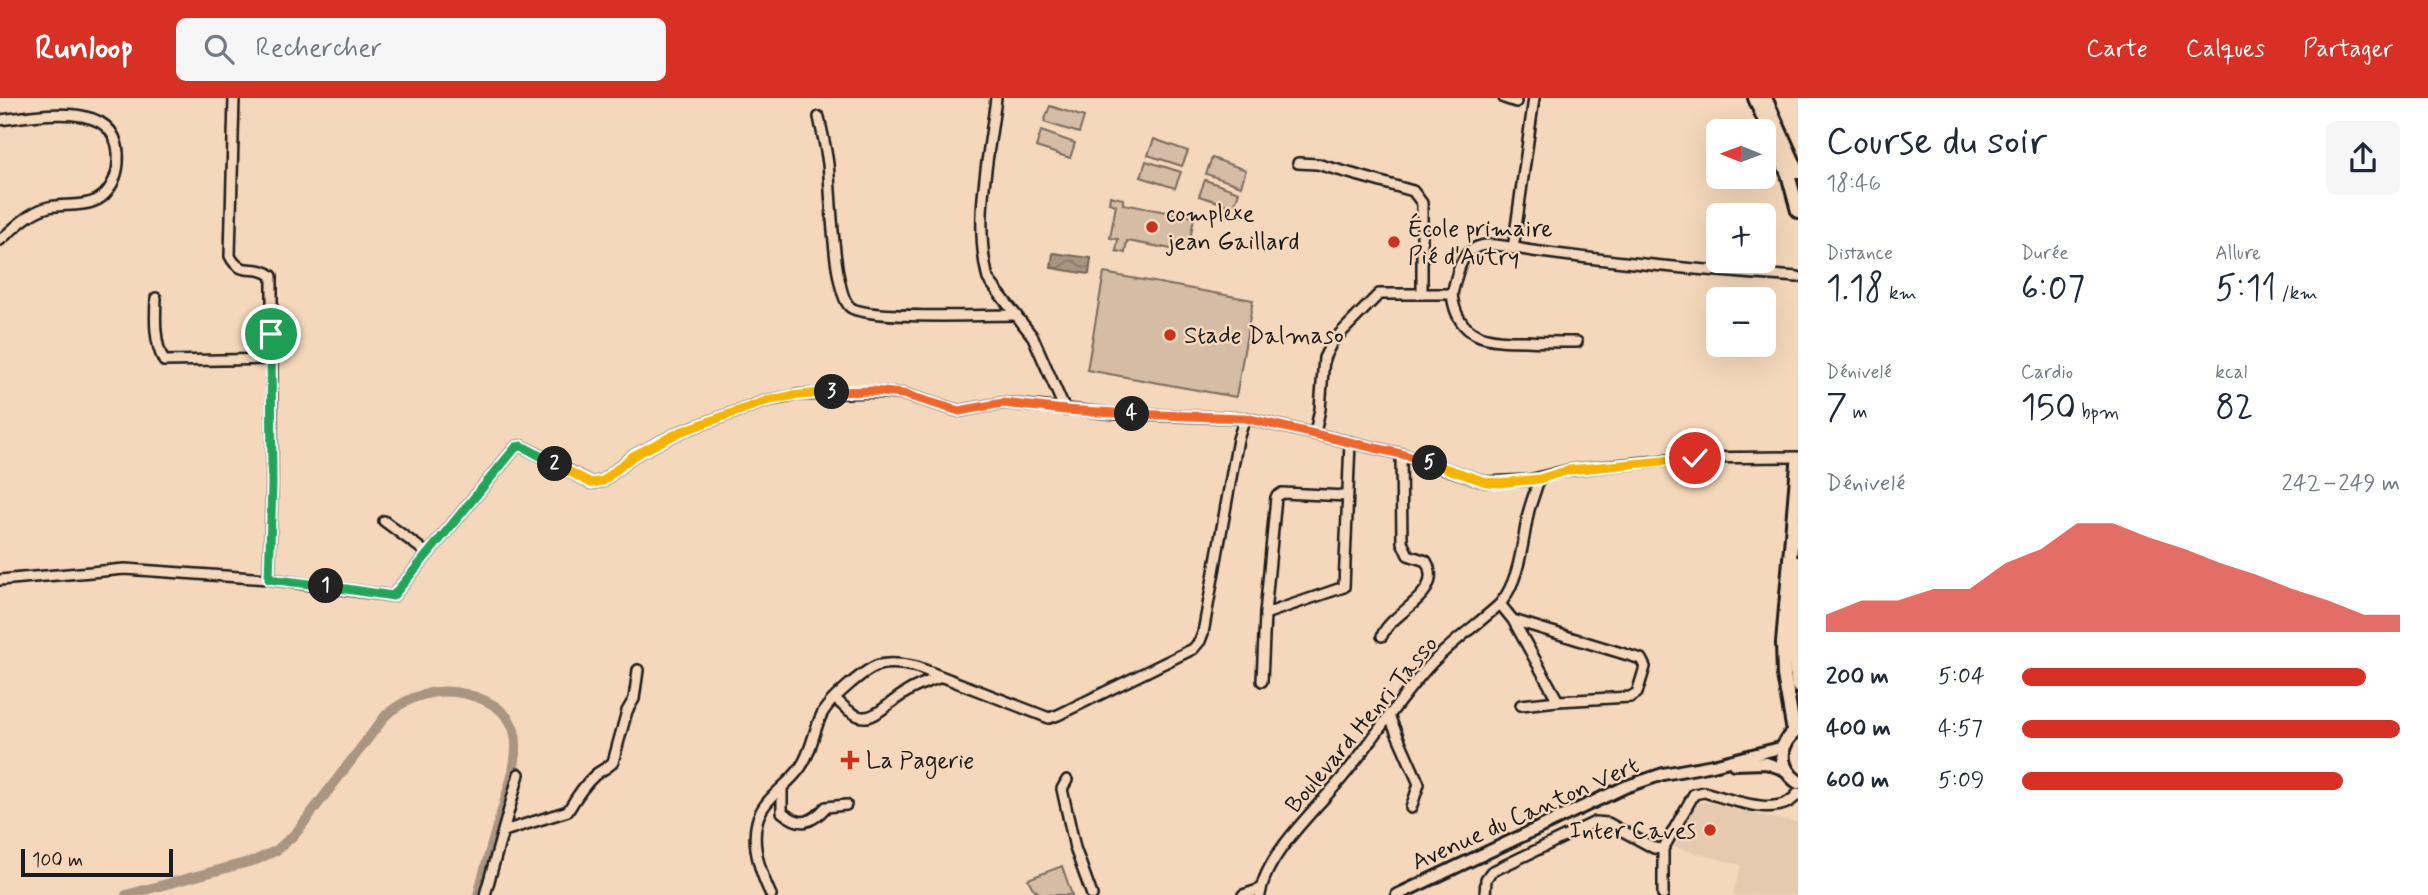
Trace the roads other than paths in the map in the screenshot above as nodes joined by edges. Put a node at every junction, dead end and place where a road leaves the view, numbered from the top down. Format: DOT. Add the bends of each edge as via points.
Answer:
graph roads {
  1 [pos="234,98"];
  2 [pos="996,98"];
  3 [pos="1504,98"];
  4 [pos="1534,98"];
  5 [pos="1755,98"];
  6 [pos="1765,98"];
  7 [pos="1516,102"];
  8 [pos="819,117"];
  9 [pos="0,120"];
  10 [pos="1298,163"];
  11 [pos="1798,172"];
  12 [pos="1797,205"];
  13 [pos="0,240"];
  14 [pos="1513,249"];
  15 [pos="1798,278"];
  16 [pos="1422,294"];
  17 [pos="1452,294"];
  18 [pos="156,298"];
  19 [pos="1016,315"];
  20 [pos="1577,342"];
  21 [pos="271,359"];
  22 [pos="1065,410"];
  23 [pos="1245,418"];
  24 [pos="1314,433"];
  25 [pos="1350,442"];
  26 [pos="1401,454"];
  27 [pos="1798,457"];
  28 [pos="1798,464"];
  29 [pos="1539,479"];
  30 [pos="1347,496"];
  31 [pos="384,521"];
  32 [pos="427,553"];
  33 [pos="1798,564"];
  34 [pos="269,579"];
  35 [pos="0,580"];
  36 [pos="1500,604"];
  37 [pos="1265,614"];
  38 [pos="1514,620"];
  39 [pos="1381,636"];
  40 [pos="638,670"];
  41 [pos="942,677"];
  42 [pos="1262,681"];
  43 [pos="1798,686"];
  44 [pos="835,698"];
  45 [pos="1558,701"];
  46 [pos="1521,705"];
  47 [pos="1390,716"];
  48 [pos="1796,731"];
  49 [pos="1784,747"];
  50 [pos="1713,765"];
  51 [pos="1786,770"];
  52 [pos="519,774"];
  53 [pos="1067,780"];
  54 [pos="1798,782"];
  55 [pos="782,790"];
  56 [pos="1798,793"];
  57 [pos="846,805"];
  58 [pos="1411,808"];
  59 [pos="504,831"];
  60 [pos="1663,849"];
  61 [pos="1260,892"];
  62 [pos="485,895"];
  63 [pos="771,895"];
  64 [pos="1092,895"];
  65 [pos="1243,895"];
  66 [pos="1397,895"];
  67 [pos="1485,895"];
  68 [pos="1662,895"];
  1 -- 21 [label="street" via="229,256 240,268 272,276"];
  2 -- 19 [label="street" via="981,211 986,269 988,279"];
  3 -- 7 [label="street"];
  4 -- 14 [label="street"];
  5 -- 12 [label="main road"];
  6 -- 11 [label="main road"];
  8 -- 19 [label="street" via="839,275 850,309 906,315"];
  9 -- 13 [label="street" via="83,112 97,116 108,127 118,152 110,188 97,200 46,208"];
  10 -- 16 [label="street" via="1317,164 1413,191 1422,203"];
  14 -- 15 [label="street"];
  14 -- 17 [label="street" via="1484,245 1469,252"];
  16 -- 17 [label="street"];
  16 -- 24 [label="street" via="1379,294 1332,342 1324,358"];
  17 -- 20 [label="street" via="1458,319 1482,338"];
  18 -- 21 [label="street" via="155,322 164,361"];
  19 -- 22 [label="street" via="1032,337"];
  21 -- 34 [label="street"];
  22 -- 23 [label="street"];
  22 -- 32 [label="street" via="1003,403 959,411 903,394 872,391 790,396 680,432 633,456 603,481 591,483 516,447"];
  23 -- 24 [label="street"];
  23 -- 41 [label="street" via="1203,633 1193,649 1049,718"];
  24 -- 25 [label="street"];
  25 -- 26 [label="street"];
  25 -- 30 [label="street"];
  26 -- 29 [label="street" via="1486,482"];
  26 -- 39 [label="street" via="1402,542 1408,555 1426,561 1430,576 1423,595"];
  27 -- 29 [label="street" via="1688,458 1569,470"];
  28 -- 48 [label="main road" via="1783,643 1784,675"];
  29 -- 36 [label="street, Boulevard Henri Tasso" via="1514,578"];
  30 -- 37 [label="street" via="1344,587"];
  30 -- 37 [label="street" via="1282,493 1276,497"];
  31 -- 32 [label="street"];
  32 -- 34 [label="street" via="393,596"];
  33 -- 43 [label="main road" via="1792,642"];
  34 -- 35 [label="street" via="125,569"];
  36 -- 38 [label="street"];
  36 -- 47 [label="street, Boulevard Henri Tasso" via="1433,662"];
  37 -- 42 [label="street"];
  38 -- 45 [label="street"];
  38 -- 45 [label="street" via="1641,659 1644,667 1637,694"];
  40 -- 59 [label="street" via="634,699 613,762 594,776 568,811"];
  41 -- 44 [label="street" via="900,664 877,665"];
  41 -- 44 [label="street" via="918,685 875,716 849,712"];
  44 -- 55 [label="street" via="822,714 802,767"];
  45 -- 46 [label="street"];
  47 -- 58 [label="street" via="1419,784"];
  47 -- 61 [label="street, Boulevard Henri Tasso" via="1304,820 1268,872"];
  48 -- 49 [label="main road"];
  49 -- 50 [label="street, Avenue du Canton Vert"];
  49 -- 51 [label="main road"];
  50 -- 51 [label="street, Avenue du Canton Vert" via="1766,763"];
  50 -- 66 [label="street, Avenue du Canton Vert" via="1662,774 1617,790"];
  51 -- 54 [label="main road"];
  52 -- 59 [label="street"];
  53 -- 64 [label="street" via="1062,789 1075,848"];
  55 -- 57 [label="street" via="782,812 793,821 805,822 827,807"];
  55 -- 63 [label="street" via="770,799 757,822 758,864"];
  56 -- 60 [label="street" via="1785,806 1769,808 1704,792 1694,794"];
  59 -- 62 [label="street"];
  60 -- 67 [label="street" via="1608,823 1595,822 1491,872"];
  60 -- 68 [label="street"];
  61 -- 65 [label="street"];
}
